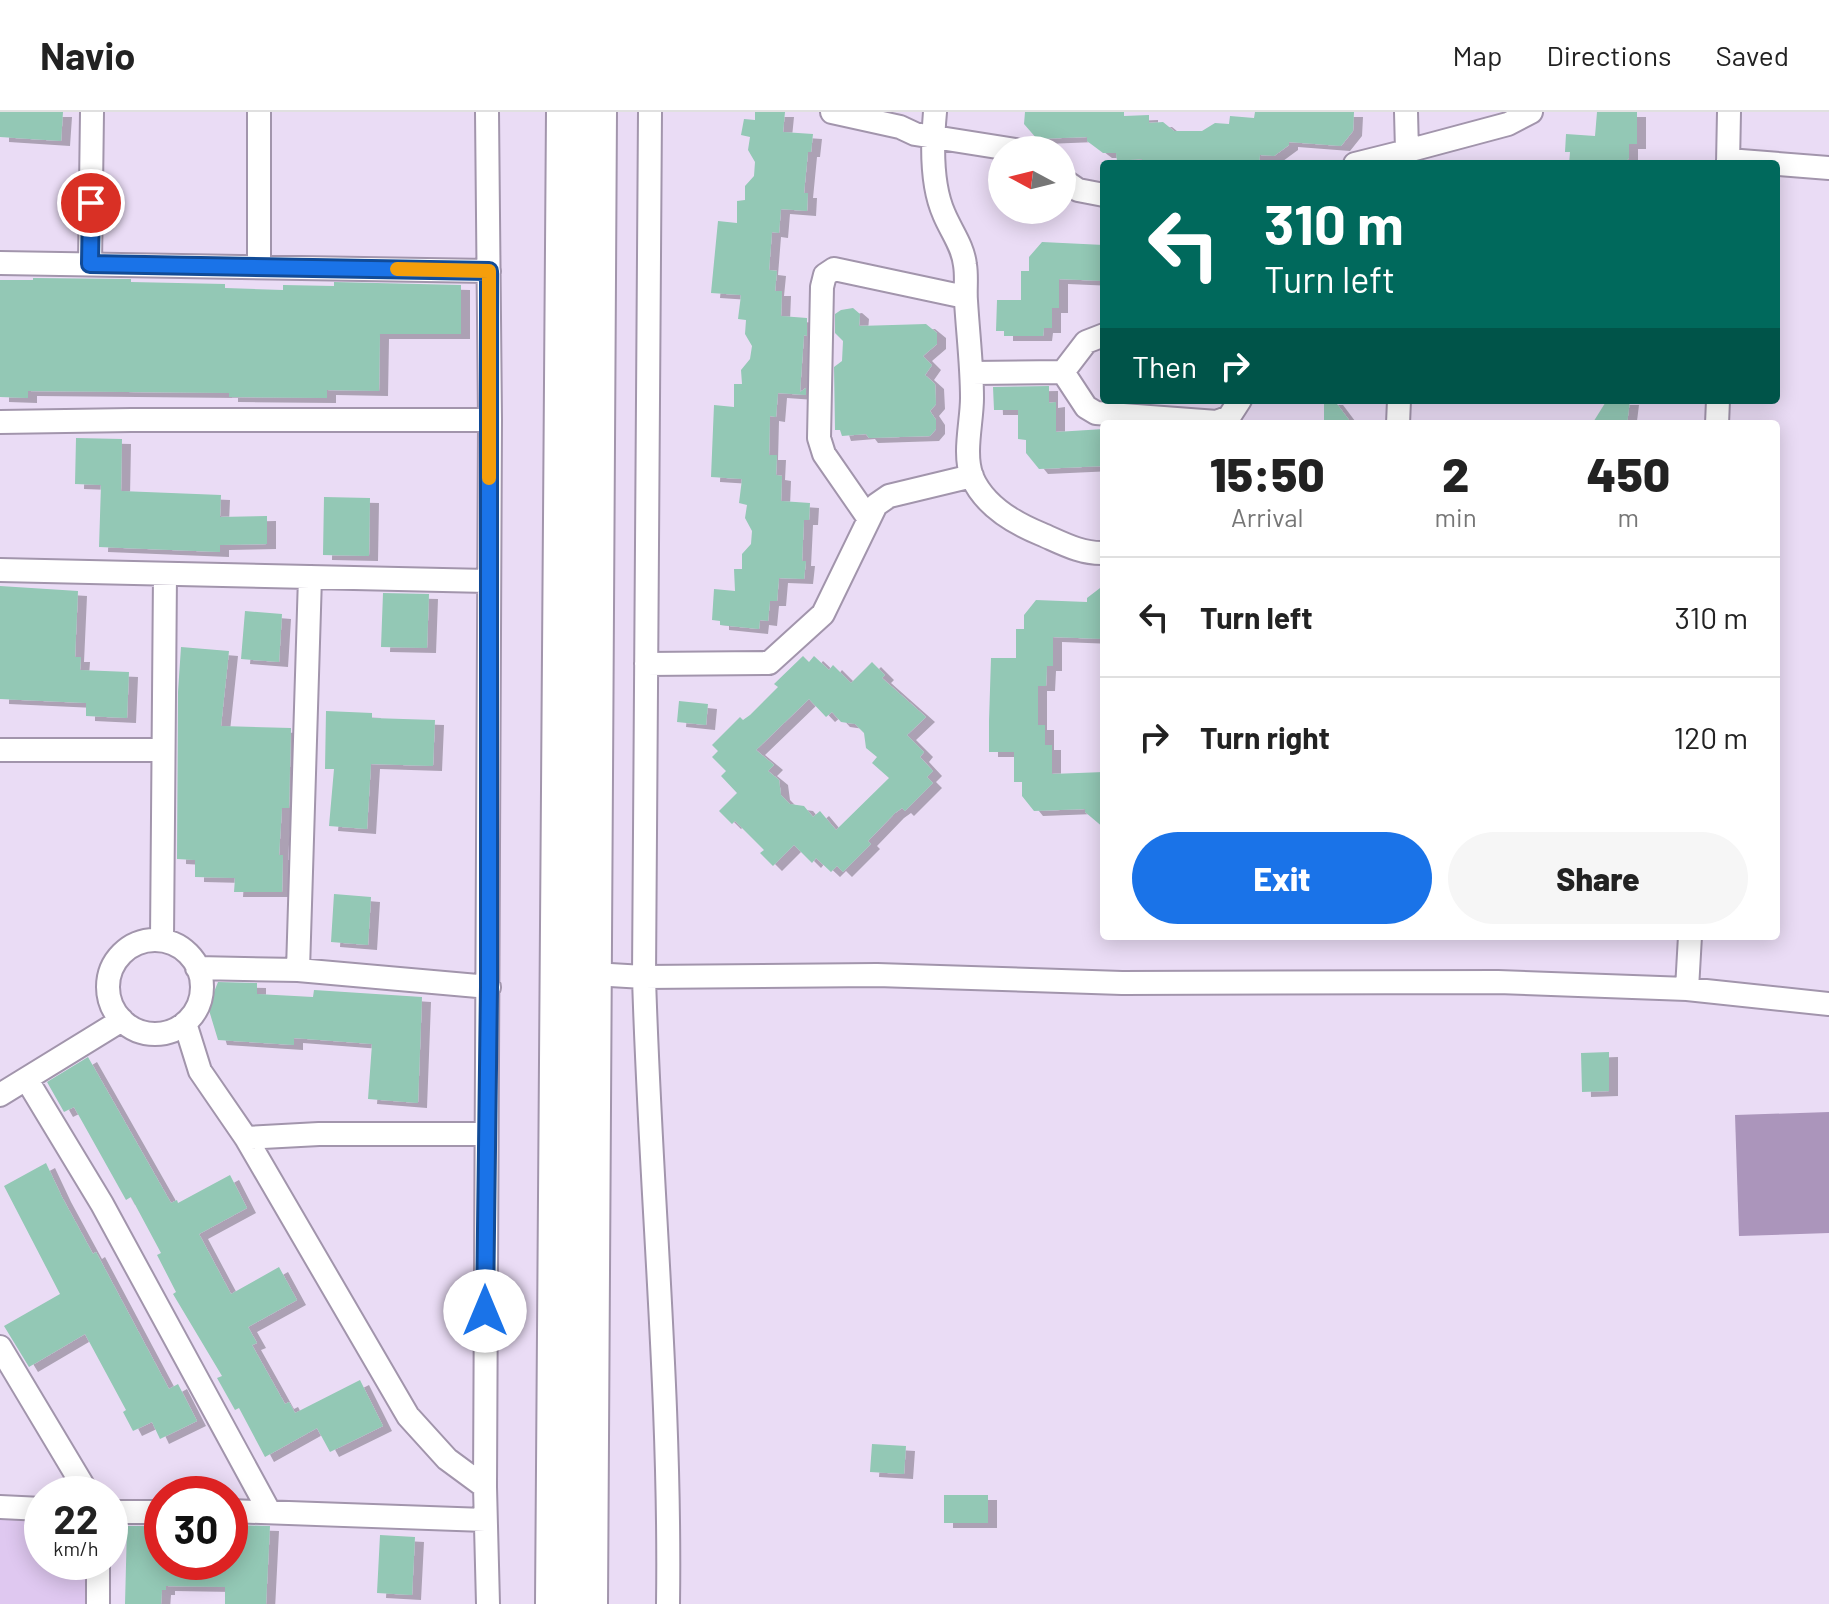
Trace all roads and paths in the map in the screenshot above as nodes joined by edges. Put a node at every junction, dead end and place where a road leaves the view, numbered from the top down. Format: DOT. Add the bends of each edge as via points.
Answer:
graph roads {
  1 [pos="92,112"];
  2 [pos="259,112"];
  3 [pos="487,112"];
  4 [pos="565,112"];
  5 [pos="598,112"];
  6 [pos="650,112"];
  7 [pos="832,112"];
  8 [pos="935,112"];
  9 [pos="1406,112"];
  10 [pos="1531,112"];
  11 [pos="1729,112"];
  12 [pos="1502,118"];
  13 [pos="933,136"];
  14 [pos="988,145"];
  15 [pos="1407,157"];
  16 [pos="1385,160"];
  17 [pos="1728,160"];
  18 [pos="1780,165"];
  19 [pos="1829,168"];
  20 [pos="1076,189"];
  21 [pos="1100,194"];
  22 [pos="0,263"];
  23 [pos="90,264"];
  24 [pos="259,267"];
  25 [pos="489,271"];
  26 [pos="965,297"];
  27 [pos="1100,337"];
  28 [pos="1063,372"];
  29 [pos="972,373"];
  30 [pos="1237,404"];
  31 [pos="490,420"];
  32 [pos="1190,420"];
  33 [pos="1222,420"];
  34 [pos="0,422"];
  35 [pos="972,476"];
  36 [pos="869,519"];
  37 [pos="1100,553"];
  38 [pos="0,570"];
  39 [pos="165,574"];
  40 [pos="310,577"];
  41 [pos="487,581"];
  42 [pos="646,664"];
  43 [pos="0,750"];
  44 [pos="163,750"];
  45 [pos="162,940"];
  46 [pos="1690,940"];
  47 [pos="197,968"];
  48 [pos="298,970"];
  49 [pos="593,974"];
  50 [pos="644,977"];
  51 [pos="489,987"];
  52 [pos="1687,989"];
  53 [pos="1829,1004"];
  54 [pos="122,1020"];
  55 [pos="185,1023"];
  56 [pos="27,1080"];
  57 [pos="0,1095"];
  58 [pos="485,1134"];
  59 [pos="246,1138"];
  60 [pos="0,1347"];
  61 [pos="77,1476"];
  62 [pos="485,1487"];
  63 [pos="0,1507"];
  64 [pos="24,1508"];
  65 [pos="248,1511"];
  66 [pos="269,1511"];
  67 [pos="485,1520"];
  68 [pos="98,1580"];
  69 [pos="98,1604"];
  70 [pos="488,1604"];
  71 [pos="554,1604"];
  72 [pos="589,1604"];
  73 [pos="668,1604"];
  1 -- 23 [label="street"];
  2 -- 24 [label="street"];
  3 -- 25 [label="street"];
  4 -- 71 [label="highway"];
  5 -- 49 [label="highway"];
  6 -- 42 [label="street"];
  7 -- 13 [label="street"];
  8 -- 13 [label="street"];
  9 -- 15 [label="street"];
  10 -- 12 [label="street"];
  11 -- 17 [label="street"];
  12 -- 15 [label="street"];
  13 -- 14 [label="street"];
  13 -- 26 [label="street" via="943,212 965,265"];
  15 -- 16 [label="street"];
  18 -- 19 [label="street"];
  20 -- 21 [label="street"];
  22 -- 23 [label="street"];
  23 -- 24 [label="street"];
  24 -- 25 [label="street"];
  25 -- 31 [label="street"];
  26 -- 29 [label="street"];
  26 -- 36 [label="street" via="834,269 825,275 819,438 824,454"];
  27 -- 28 [label="street" via="1086,342"];
  28 -- 29 [label="street"];
  28 -- 32 [label="street" via="1086,407 1096,413"];
  29 -- 35 [label="street"];
  30 -- 33 [label="street"];
  31 -- 34 [label="street"];
  31 -- 41 [label="street"];
  35 -- 36 [label="street" via="889,496"];
  35 -- 37 [label="street" via="984,497 1033,531 1087,554"];
  36 -- 42 [label="street" via="823,614 769,663"];
  38 -- 39 [label="street"];
  39 -- 40 [label="street"];
  39 -- 44 [label="street"];
  40 -- 41 [label="street"];
  40 -- 48 [label="street"];
  41 -- 51 [label="street"];
  42 -- 50 [label="street"];
  43 -- 44 [label="street"];
  44 -- 45 [label="street"];
  45 -- 47 [label="street" via="186,951"];
  45 -- 54 [label="street" via="133,945 113,966 109,995"];
  46 -- 52 [label="street"];
  47 -- 48 [label="street"];
  47 -- 55 [label="street" via="200,1001"];
  48 -- 51 [label="street"];
  49 -- 50 [label="street"];
  49 -- 72 [label="highway"];
  50 -- 52 [label="street" via="1498,982"];
  50 -- 73 [label="street" via="670,1501"];
  51 -- 58 [label="street"];
  52 -- 53 [label="street"];
  54 -- 55 [label="street" via="146,1033 173,1031"];
  54 -- 56 [label="street"];
  55 -- 59 [label="street" via="200,1071"];
  56 -- 57 [label="street"];
  56 -- 66 [label="street" via="102,1204"];
  58 -- 59 [label="street"];
  58 -- 62 [label="street"];
  59 -- 62 [label="street" via="408,1416 447,1459"];
  60 -- 61 [label="street"];
  62 -- 67 [label="street"];
  63 -- 64 [label="street"];
  65 -- 66 [label="street"];
  66 -- 67 [label="street"];
  67 -- 70 [label="street"];
  68 -- 69 [label="street"];
}
